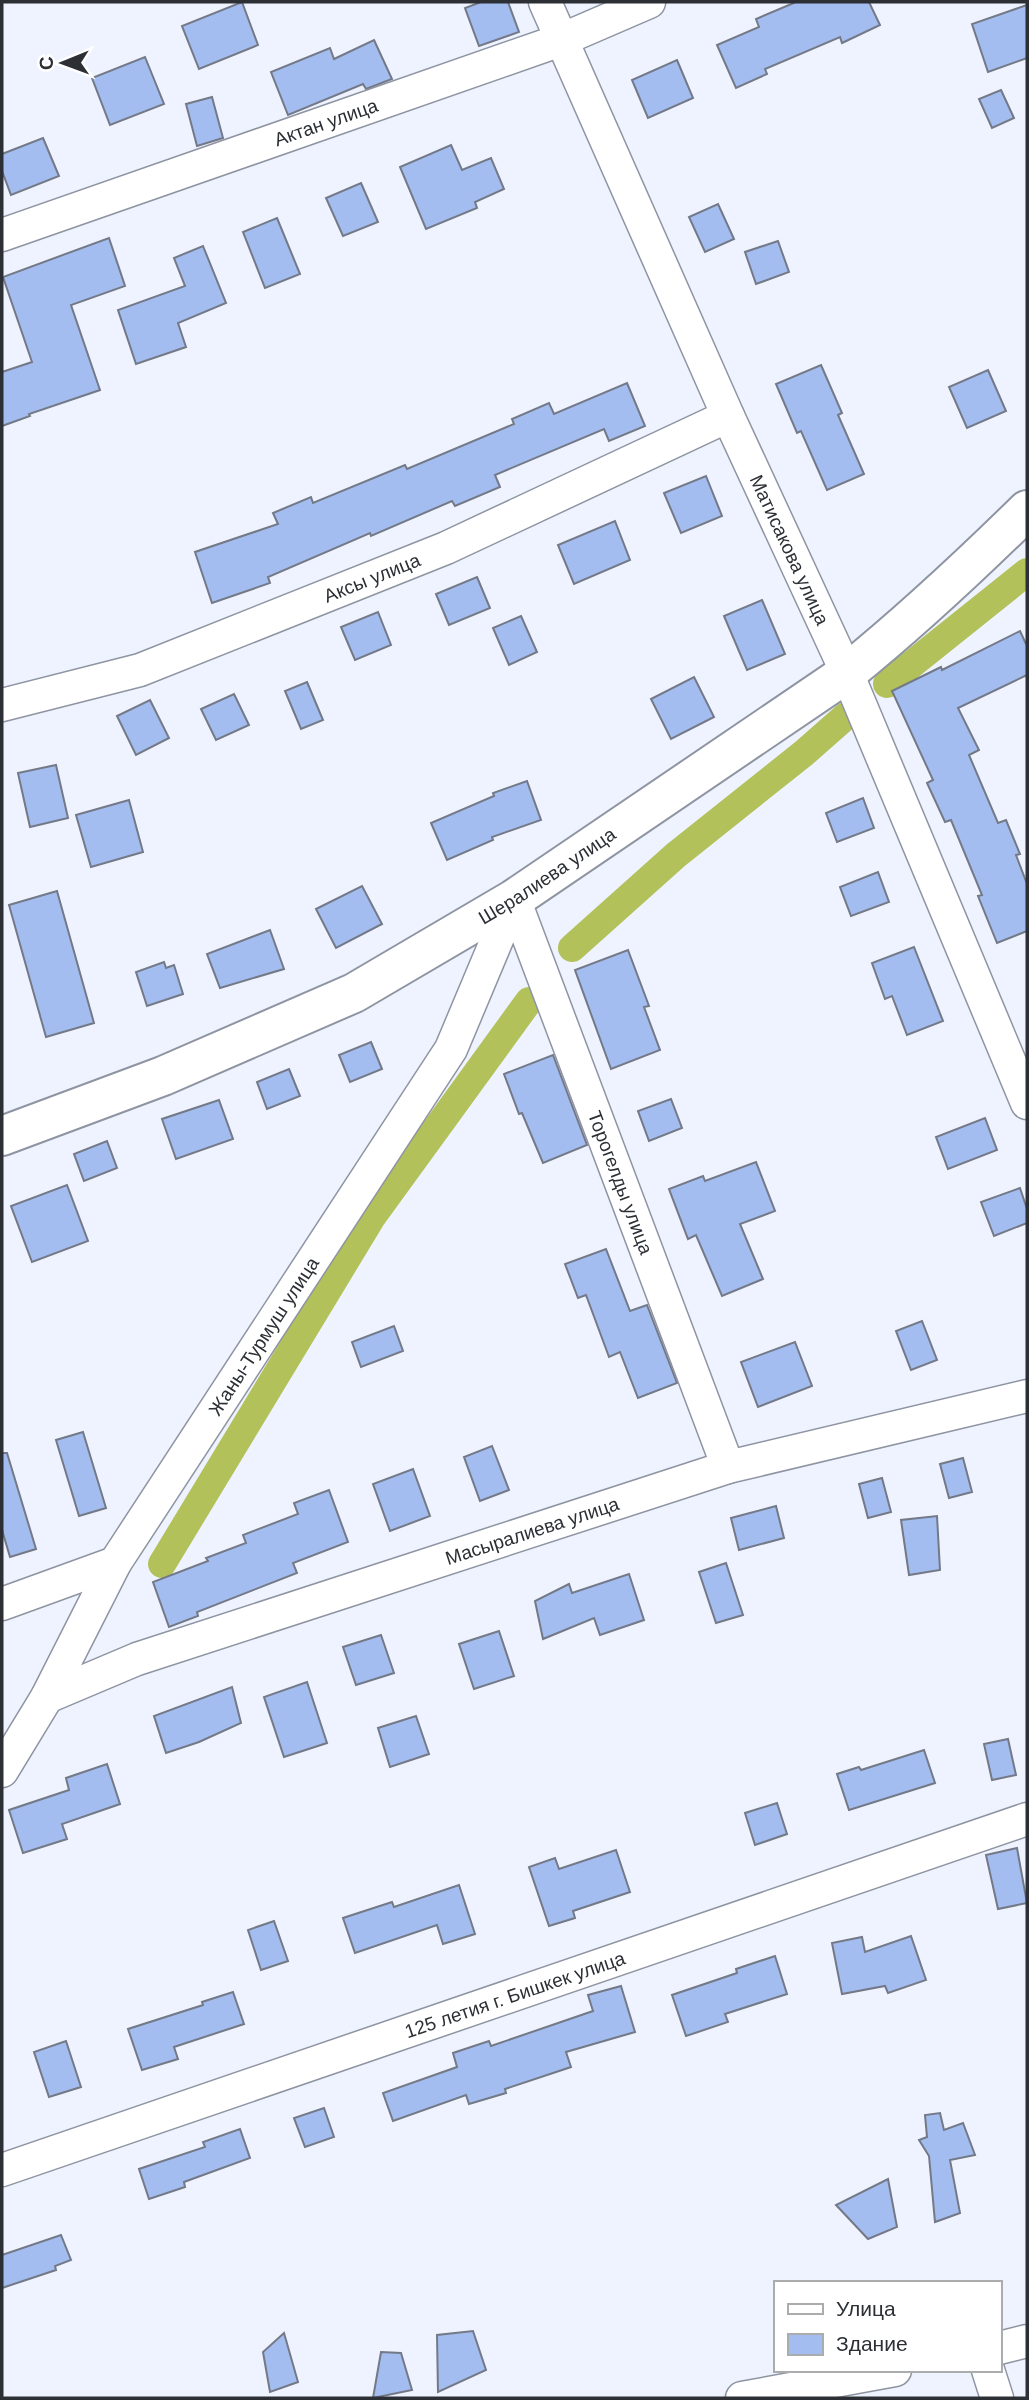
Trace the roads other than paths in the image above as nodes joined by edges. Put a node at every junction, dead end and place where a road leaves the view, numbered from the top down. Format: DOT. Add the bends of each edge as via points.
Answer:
graph roads {
  1 [pos="545,2"];
  2 [pos="649,2"];
  3 [pos="561,40"];
  4 [pos="2,235"];
  5 [pos="728,416"];
  6 [pos="1027,510"];
  7 [pos="847,673"];
  8 [pos="2,705"];
  9 [pos="514,899"];
  10 [pos="1027,1103"];
  11 [pos="2,1136"];
  12 [pos="1027,1396"];
  13 [pos="728,1467"];
  14 [pos="115,1563"];
  15 [pos="2,1604"];
  16 [pos="47,1698"];
  17 [pos="2,1771"];
  18 [pos="1027,1819"];
  19 [pos="2,2170"];
  20 [pos="1027,2341"];
  21 [pos="1001,2348"];
  22 [pos="884,2372"];
  23 [pos="989,2372"];
  24 [pos="742,2398"];
  25 [pos="997,2398"];
  1 -- 3 [label="street, Матисакова улица"];
  2 -- 3 [label="street, Актан улица"];
  3 -- 4 [label="street, Актан улица"];
  3 -- 5 [label="street, Матисакова улица"];
  5 -- 7 [label="street, Матисакова улица"];
  5 -- 8 [label="street, Аксы улица" via="446,548 153,665"];
  6 -- 7 [label="street, Шералиева улица"];
  7 -- 9 [label="street, Шералиева улица"];
  7 -- 10 [label="street, Матисакова улица"];
  9 -- 11 [label="street, Шералиева улица" via="354,993 163,1076"];
  9 -- 13 [label="street, Торогелды улица"];
  9 -- 14 [label="street, Жаны-Турмуш улица" via="451,1049"];
  12 -- 13 [label="street, Масыралиева улица"];
  13 -- 16 [label="street, Масыралиева улица" via="137,1659"];
  14 -- 15 [label="street"];
  14 -- 16 [label="street, Жаны-Турмуш улица"];
  16 -- 17 [label="street, Жаны-Турмуш улица"];
  18 -- 19 [label="street, 125 летия г. Бишкек улица"];
  20 -- 21 [label="street"];
  22 -- 24 [label="street"];
  23 -- 25 [label="street"];
}
